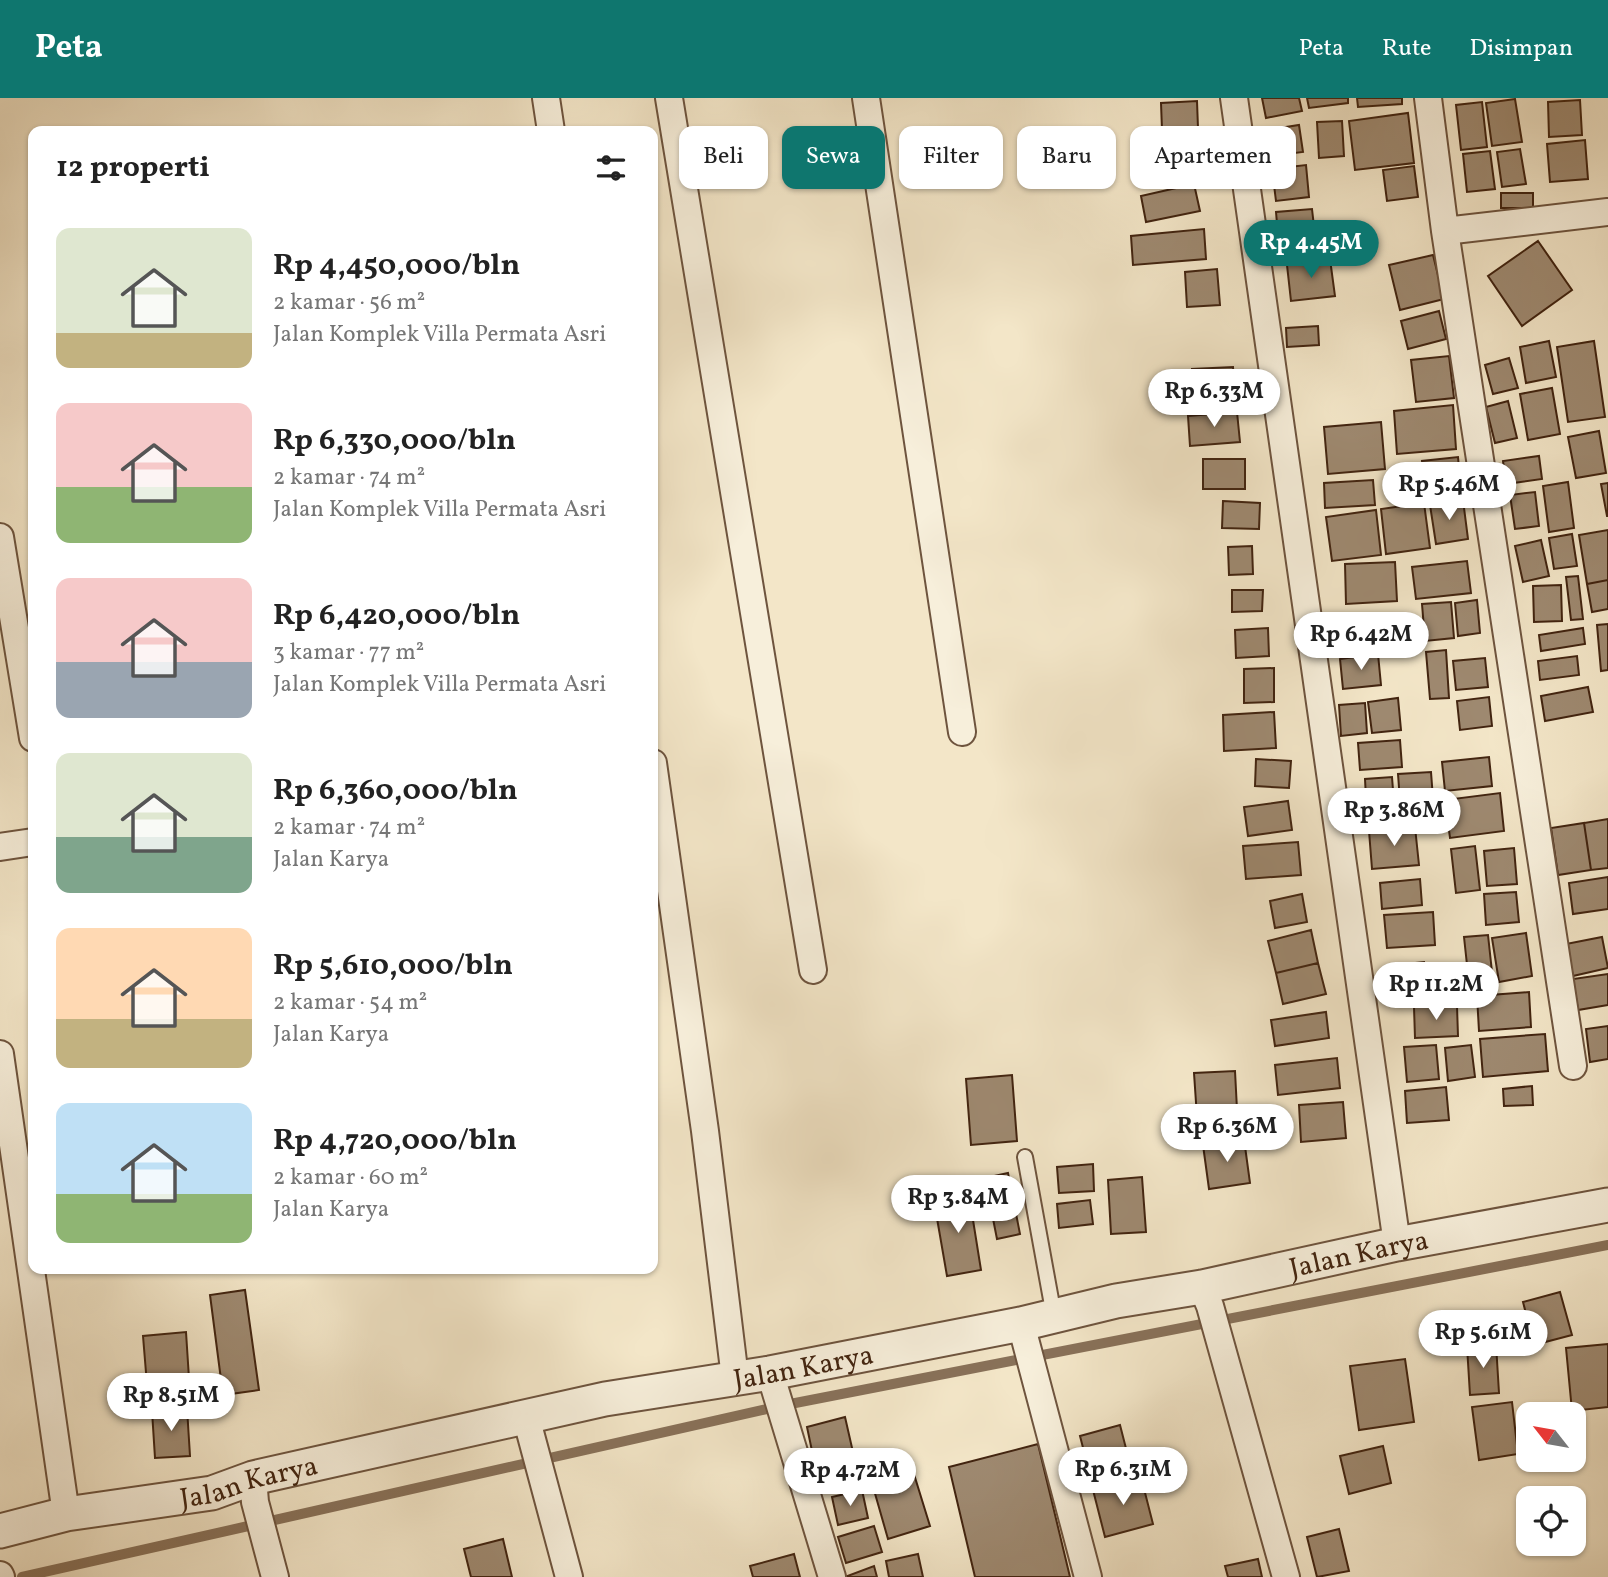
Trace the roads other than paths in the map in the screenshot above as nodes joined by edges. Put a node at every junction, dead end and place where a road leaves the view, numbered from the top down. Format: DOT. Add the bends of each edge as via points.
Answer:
graph roads {
  1 [pos="546,98"];
  2 [pos="669,98"];
  3 [pos="866,98"];
  4 [pos="1234,98"];
  5 [pos="1428,98"];
  6 [pos="550,126"];
  7 [pos="1608,212"];
  8 [pos="1445,231"];
  9 [pos="0,537"];
  10 [pos="28,708"];
  11 [pos="962,732"];
  12 [pos="658,799"];
  13 [pos="28,843"];
  14 [pos="0,847"];
  15 [pos="813,970"];
  16 [pos="0,1054"];
  17 [pos="1573,1066"];
  18 [pos="1025,1157"];
  19 [pos="1608,1205"];
  20 [pos="1397,1244"];
  21 [pos="28,1249"];
  22 [pos="32,1274"];
  23 [pos="1206,1296"];
  24 [pos="1054,1316"];
  25 [pos="1023,1331"];
  26 [pos="735,1378"];
  27 [pos="772,1380"];
  28 [pos="526,1417"];
  29 [pos="254,1490"];
  30 [pos="66,1514"];
  31 [pos="0,1531"];
  32 [pos="273,1569"];
  33 [pos="569,1577"];
  34 [pos="831,1577"];
  35 [pos="1088,1577"];
  36 [pos="1286,1577"];
  1 -- 6 [label="street"];
  2 -- 15 [label="street"];
  3 -- 11 [label="street"];
  4 -- 20 [label="street"];
  5 -- 8 [label="street"];
  7 -- 8 [label="street"];
  8 -- 17 [label="street"];
  9 -- 10 [label="street"];
  12 -- 26 [label="street"];
  13 -- 14 [label="street"];
  16 -- 21 [label="street"];
  18 -- 24 [label="lane"];
  19 -- 20 [label="street, Jalan Karya"];
  20 -- 23 [label="street, Jalan Karya"];
  22 -- 30 [label="street"];
  23 -- 24 [label="street, Jalan Karya" via="1116,1301"];
  23 -- 36 [label="street"];
  24 -- 25 [label="street, Jalan Karya"];
  25 -- 27 [label="street, Jalan Karya"];
  25 -- 35 [label="street"];
  26 -- 27 [label="street, Jalan Karya"];
  26 -- 28 [label="street, Jalan Karya"];
  27 -- 34 [label="street"];
  28 -- 29 [label="street, Jalan Karya"];
  28 -- 33 [label="street"];
  29 -- 30 [label="street, Jalan Karya"];
  29 -- 32 [label="street"];
  30 -- 31 [label="street, Jalan Karya"];
}
